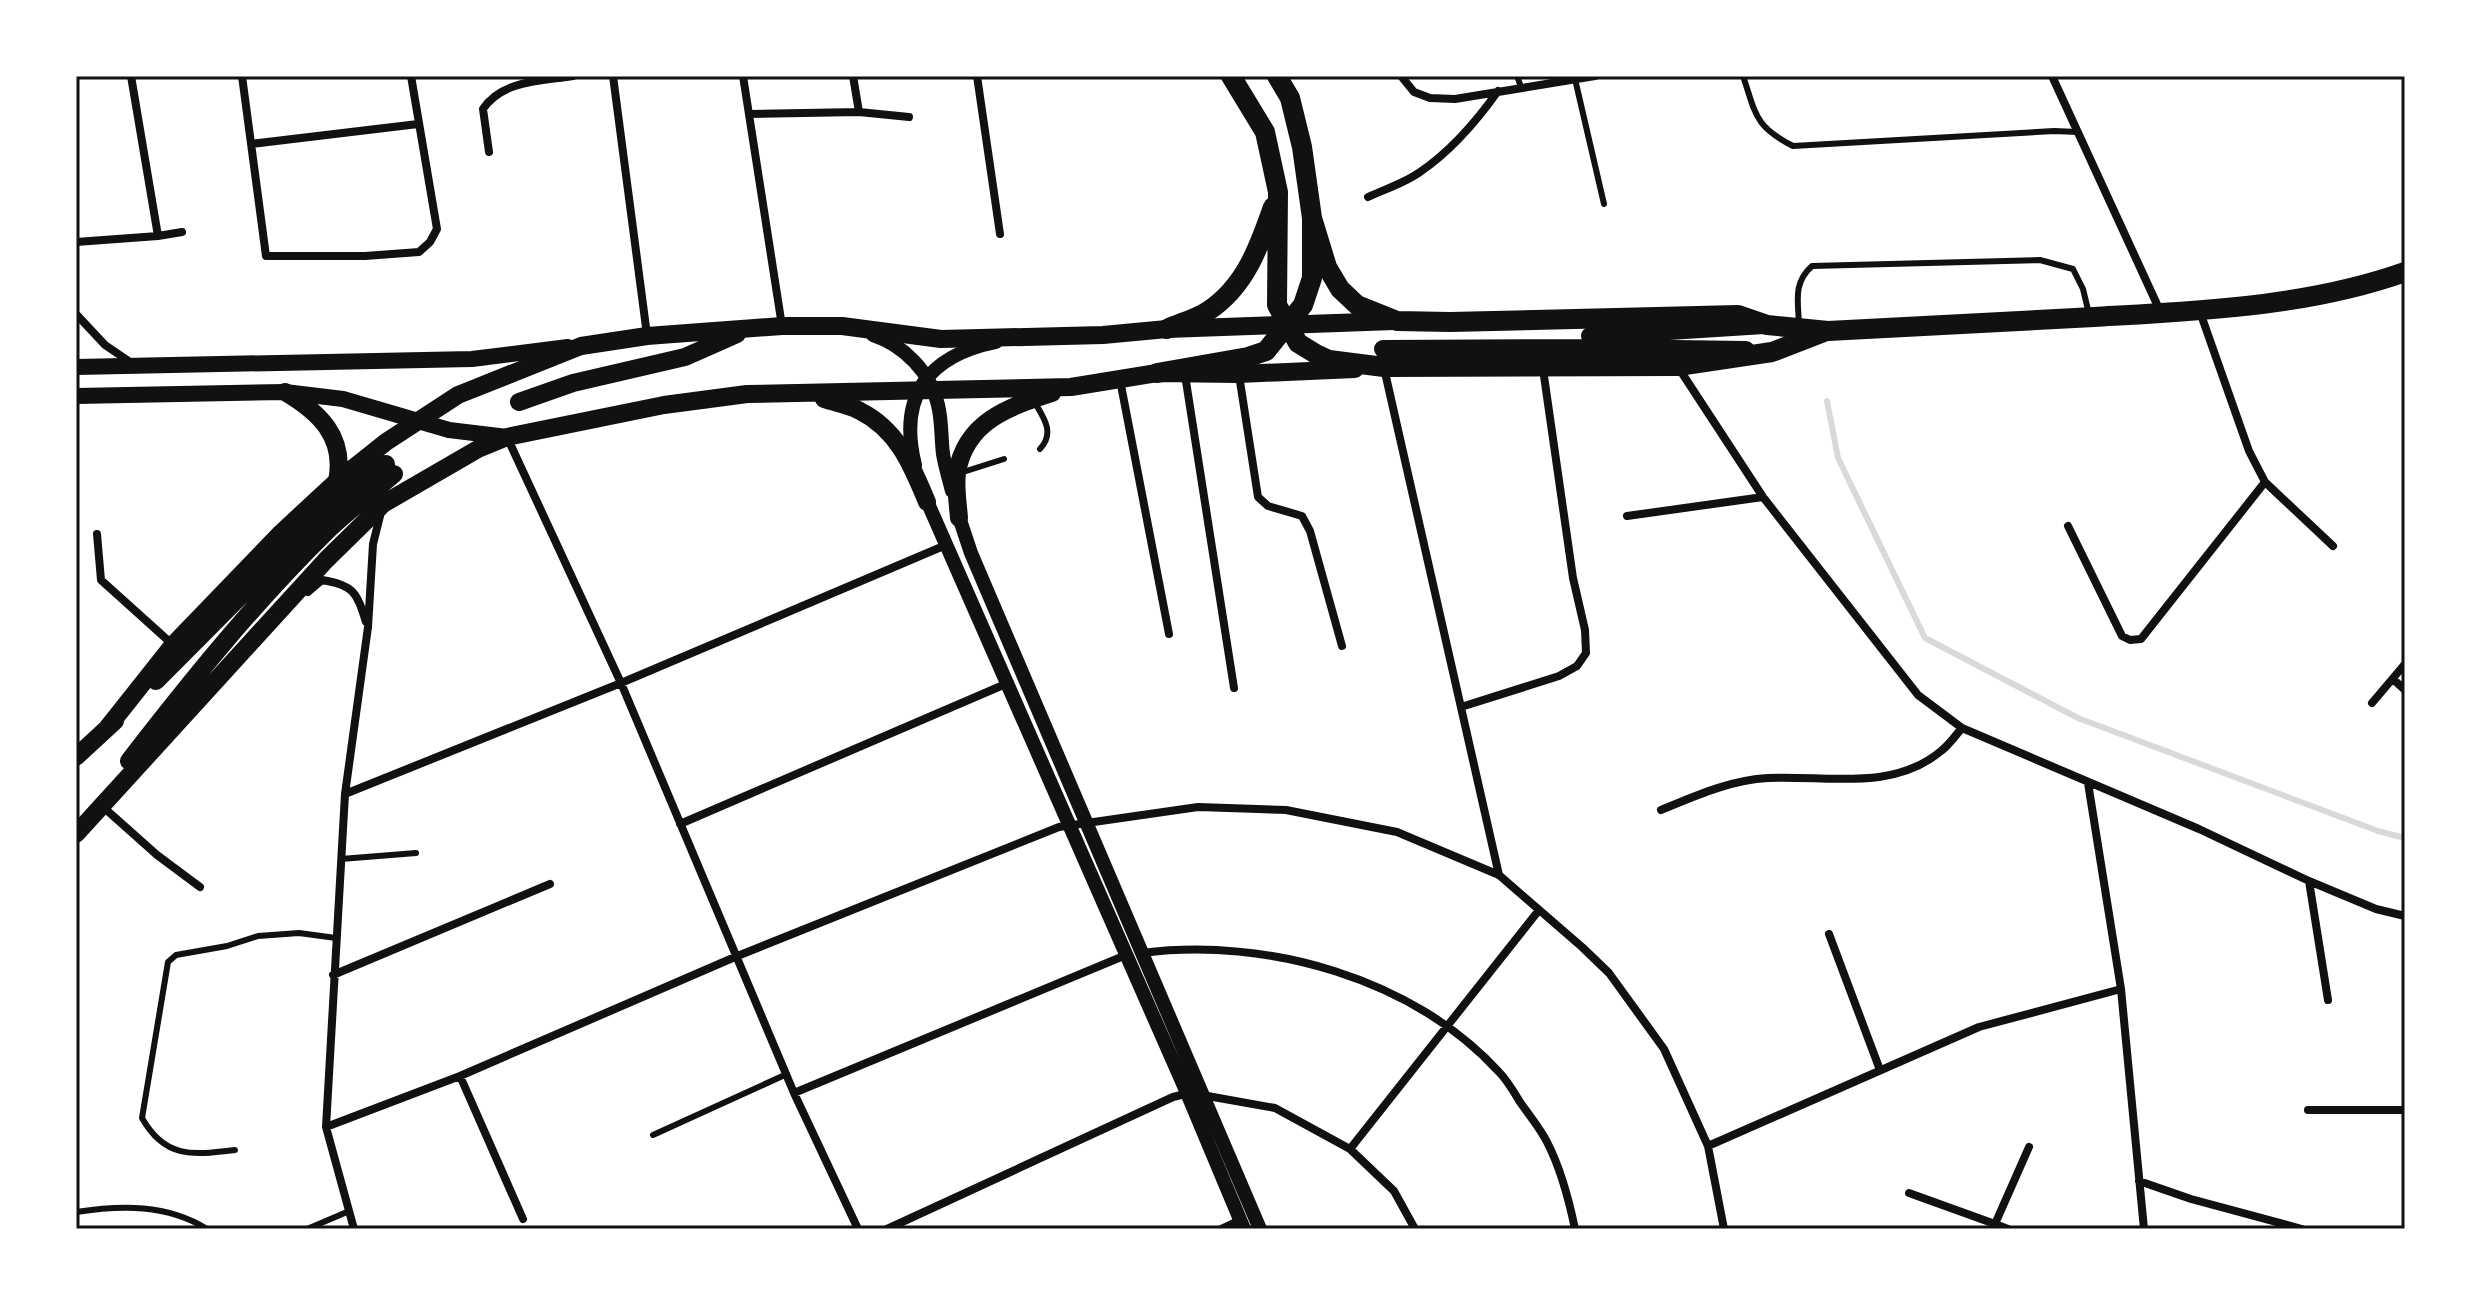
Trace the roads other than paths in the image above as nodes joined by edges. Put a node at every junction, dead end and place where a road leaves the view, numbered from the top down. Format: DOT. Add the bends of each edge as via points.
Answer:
graph roads {
  1 [pos="131,76"];
  2 [pos="242,76"];
  3 [pos="411,76"];
  4 [pos="573,76"];
  5 [pos="613,76"];
  6 [pos="743,76"];
  7 [pos="853,76"];
  8 [pos="977,76"];
  9 [pos="1231,76"];
  10 [pos="1277,76"];
  11 [pos="1401,76"];
  12 [pos="1517,76"];
  13 [pos="1595,76"];
  14 [pos="1743,76"];
  15 [pos="2052,76"];
  16 [pos="1575,79"];
  17 [pos="1521,87"];
  18 [pos="1499,91"];
  19 [pos="859,112"];
  20 [pos="749,114"];
  21 [pos="909,117"];
  22 [pos="418,124"];
  23 [pos="2078,132"];
  24 [pos="251,144"];
  25 [pos="489,152"];
  26 [pos="1278,192"];
  27 [pos="1368,197"];
  28 [pos="1604,204"];
  29 [pos="1312,218"];
  30 [pos="182,232"];
  31 [pos="1000,234"];
  32 [pos="158,236"];
  33 [pos="76,242"];
  34 [pos="2405,272"];
  35 [pos="2199,310"];
  36 [pos="76,314"];
  37 [pos="2161,314"];
  38 [pos="2090,317"];
  39 [pos="1397,321"];
  40 [pos="1287,325"];
  41 [pos="1767,325"];
  42 [pos="782,326"];
  43 [pos="842,326"];
  44 [pos="751,328"];
  45 [pos="1799,328"];
  46 [pos="1167,329"];
  47 [pos="1828,331"];
  48 [pos="647,336"];
  49 [pos="1031,337"];
  50 [pos="581,346"];
  51 [pos="1383,352"];
  52 [pos="1772,352"];
  53 [pos="134,365"];
  54 [pos="1678,366"];
  55 [pos="76,367"];
  56 [pos="1543,367"];
  57 [pos="1157,373"];
  58 [pos="1185,374"];
  59 [pos="1239,374"];
  60 [pos="1120,380"];
  61 [pos="926,386"];
  62 [pos="1071,387"];
  63 [pos="285,392"];
  64 [pos="810,395"];
  65 [pos="76,396"];
  66 [pos="1033,399"];
  67 [pos="519,402"];
  68 [pos="417,422"];
  69 [pos="507,437"];
  70 [pos="1040,449"];
  71 [pos="1004,459"];
  72 [pos="957,474"];
  73 [pos="337,481"];
  74 [pos="2265,482"];
  75 [pos="1763,497"];
  76 [pos="927,502"];
  77 [pos="383,504"];
  78 [pos="1627,516"];
  79 [pos="959,518"];
  80 [pos="2068,526"];
  81 [pos="97,534"];
  82 [pos="948,544"];
  83 [pos="2333,546"];
  84 [pos="274,619"];
  85 [pos="368,627"];
  86 [pos="1169,634"];
  87 [pos="173,645"];
  88 [pos="1342,646"];
  89 [pos="2405,664"];
  90 [pos="2393,679"];
  91 [pos="621,683"];
  92 [pos="1008,683"];
  93 [pos="1234,688"];
  94 [pos="2405,690"];
  95 [pos="2372,703"];
  96 [pos="1461,707"];
  97 [pos="108,727"];
  98 [pos="1962,728"];
  99 [pos="76,757"];
  100 [pos="2088,783"];
  101 [pos="345,794"];
  102 [pos="102,806"];
  103 [pos="1661,810"];
  104 [pos="1087,822"];
  105 [pos="680,824"];
  106 [pos="1069,825"];
  107 [pos="76,832"];
  108 [pos="416,853"];
  109 [pos="341,859"];
  110 [pos="1499,875"];
  111 [pos="2309,881"];
  112 [pos="550,884"];
  113 [pos="200,887"];
  114 [pos="1539,910"];
  115 [pos="2405,916"];
  116 [pos="1829,934"];
  117 [pos="336,938"];
  118 [pos="1142,953"];
  119 [pos="1126,955"];
  120 [pos="735,957"];
  121 [pos="333,975"];
  122 [pos="2121,989"];
  123 [pos="2328,1000"];
  124 [pos="1447,1025"];
  125 [pos="1880,1070"];
  126 [pos="787,1074"];
  127 [pos="460,1076"];
  128 [pos="794,1093"];
  129 [pos="1187,1093"];
  130 [pos="1205,1096"];
  131 [pos="2308,1110"];
  132 [pos="2405,1110"];
  133 [pos="326,1127"];
  134 [pos="653,1135"];
  135 [pos="1708,1146"];
  136 [pos="2029,1147"];
  137 [pos="1350,1149"];
  138 [pos="235,1150"];
  139 [pos="2139,1181"];
  140 [pos="1909,1193"];
  141 [pos="76,1212"];
  142 [pos="347,1212"];
  143 [pos="523,1219"];
  144 [pos="1995,1224"];
  145 [pos="1242,1225"];
  146 [pos="207,1229"];
  147 [pos="307,1229"];
  148 [pos="354,1229"];
  149 [pos="858,1229"];
  150 [pos="887,1229"];
  151 [pos="1221,1229"];
  152 [pos="1260,1229"];
  153 [pos="1415,1229"];
  154 [pos="1575,1229"];
  155 [pos="1724,1229"];
  156 [pos="2008,1229"];
  157 [pos="2144,1229"];
  158 [pos="2302,1229"];
  1 -- 32 [label="street"];
  2 -- 24 [label="street"];
  3 -- 22 [label="street"];
  4 -- 25 [label="street" via="506,88 490,99 483,109"];
  5 -- 48 [label="street"];
  6 -- 20 [label="street"];
  7 -- 19 [label="street"];
  8 -- 31 [label="street"];
  9 -- 26 [label="highway" via="1265,132"];
  10 -- 29 [label="highway" via="1290,98"];
  11 -- 18 [label="street" via="1414,92 1430,98"];
  12 -- 17 [label="lane"];
  13 -- 16 [label="street"];
  14 -- 23 [label="lane" via="1758,122 1793,146"];
  15 -- 23 [label="street"];
  16 -- 17 [label="street"];
  16 -- 28 [label="lane"];
  17 -- 18 [label="street"];
  18 -- 27 [label="street" via="1449,149 1417,174"];
  19 -- 20 [label="street"];
  19 -- 21 [label="street"];
  20 -- 42 [label="street"];
  22 -- 24 [label="street"];
  22 -- 24 [label="street" via="437,229 419,252 266,256"];
  23 -- 37 [label="street"];
  26 -- 40 [label="highway" via="1277,302"];
  26 -- 46 [label="highway" via="1257,254 1229,295 1206,313"];
  29 -- 39 [label="highway" via="1327,267 1340,289 1357,305"];
  29 -- 40 [label="highway" via="1312,278 1303,305"];
  30 -- 32 [label="street"];
  32 -- 33 [label="street"];
  34 -- 35 [label="highway" via="2270,303"];
  35 -- 37 [label="highway"];
  35 -- 74 [label="street"];
  36 -- 53 [label="street" via="105,345"];
  37 -- 38 [label="highway"];
  38 -- 45 [label="lane" via="2073,269 2040,260 1812,266 1801,275"];
  38 -- 47 [label="highway"];
  39 -- 40 [label="main road"];
  39 -- 41 [label="highway" via="1738,315"];
  40 -- 46 [label="main road"];
  40 -- 51 [label="highway" via="1298,343 1329,360"];
  40 -- 57 [label="highway" via="1266,351"];
  41 -- 45 [label="highway"];
  41 -- 51 [label="main road"];
  42 -- 43 [label="main road"];
  42 -- 44 [label="main road"];
  43 -- 49 [label="main road" via="941,339"];
  43 -- 61 [label="street" via="889,340 906,352"];
  44 -- 48 [label="main road"];
  44 -- 67 [label="main road" via="685,357 573,383"];
  45 -- 47 [label="highway"];
  46 -- 49 [label="main road"];
  47 -- 52 [label="highway"];
  48 -- 50 [label="main road"];
  49 -- 61 [label="street" via="959,353"];
  50 -- 53 [label="main road" via="472,359"];
  50 -- 68 [label="main road" via="458,395"];
  51 -- 52 [label="main road"];
  51 -- 56 [label="highway"];
  51 -- 59 [label="main road"];
  51 -- 96 [label="street"];
  52 -- 54 [label="highway"];
  53 -- 55 [label="main road"];
  54 -- 56 [label="highway"];
  54 -- 75 [label="street"];
  56 -- 96 [label="street" via="1586,653 1577,666 1559,676"];
  57 -- 58 [label="main road"];
  57 -- 60 [label="main road"];
  58 -- 59 [label="main road"];
  58 -- 93 [label="street"];
  59 -- 88 [label="street" via="1258,497 1268,506 1302,516"];
  60 -- 62 [label="main road"];
  60 -- 86 [label="street"];
  61 -- 62 [label="main road"];
  61 -- 64 [label="main road"];
  61 -- 76 [label="street" via="910,413 909,439"];
  61 -- 79 [label="street" via="939,408 943,456"];
  62 -- 66 [label="main road"];
  63 -- 65 [label="main road"];
  63 -- 68 [label="main road" via="343,399"];
  63 -- 73 [label="main road" via="323,420 341,463"];
  64 -- 69 [label="main road" via="747,394 664,405"];
  64 -- 76 [label="main road" via="859,410 892,437 907,454"];
  66 -- 70 [label="lane" via="1049,427"];
  66 -- 72 [label="main road" via="988,418 967,443"];
  68 -- 69 [label="main road"];
  68 -- 73 [label="main road"];
  69 -- 77 [label="main road"];
  69 -- 91 [label="street"];
  71 -- 72 [label="lane"];
  72 -- 79 [label="main road"];
  73 -- 87 [label="main road"];
  74 -- 80 [label="street" via="2141,639 2122,636"];
  74 -- 83 [label="street"];
  75 -- 78 [label="street"];
  75 -- 98 [label="street" via="1918,695"];
  76 -- 82 [label="street"];
  77 -- 84 [label="main road"];
  77 -- 85 [label="street" via="373,544"];
  79 -- 104 [label="street"];
  81 -- 87 [label="street" via="101,580"];
  82 -- 91 [label="street"];
  82 -- 92 [label="street"];
  84 -- 85 [label="street" via="322,580 343,583 358,596"];
  84 -- 102 [label="main road"];
  85 -- 101 [label="street"];
  87 -- 97 [label="main road"];
  89 -- 90 [label="street"];
  90 -- 94 [label="street"];
  90 -- 95 [label="street"];
  91 -- 101 [label="street"];
  91 -- 105 [label="street"];
  92 -- 105 [label="street"];
  92 -- 106 [label="street"];
  96 -- 110 [label="street"];
  97 -- 99 [label="main road"];
  97 -- 107 [label="main road" via="318,518 390,469 192,679"];
  98 -- 100 [label="street"];
  98 -- 103 [label="street" via="1941,752 1882,778 1765,778 1713,789"];
  100 -- 111 [label="street"];
  100 -- 122 [label="street"];
  101 -- 109 [label="street"];
  102 -- 107 [label="main road"];
  102 -- 113 [label="street"];
  104 -- 106 [label="street"];
  104 -- 110 [label="street" via="1198,807 1286,810 1397,832"];
  104 -- 118 [label="street"];
  105 -- 120 [label="street"];
  106 -- 119 [label="street"];
  106 -- 120 [label="street"];
  108 -- 109 [label="lane"];
  109 -- 117 [label="street"];
  110 -- 114 [label="street"];
  111 -- 115 [label="street"];
  111 -- 123 [label="street"];
  112 -- 121 [label="street"];
  114 -- 124 [label="street"];
  114 -- 135 [label="street" via="1609,973 1635,1007 1664,1049"];
  116 -- 125 [label="street"];
  117 -- 121 [label="street"];
  117 -- 138 [label="lane" via="299,933 258,936 176,955 168,962 142,1118 152,1137 166,1147 194,1154"];
  118 -- 124 [label="street" via="1212,951 1293,959 1368,981"];
  118 -- 130 [label="street"];
  119 -- 128 [label="street"];
  119 -- 129 [label="street"];
  120 -- 126 [label="street"];
  120 -- 127 [label="street"];
  121 -- 133 [label="street"];
  122 -- 125 [label="street" via="1979,1027"];
  122 -- 139 [label="street"];
  124 -- 137 [label="street"];
  124 -- 154 [label="street" via="1500,1072 1547,1141"];
  125 -- 135 [label="street"];
  126 -- 128 [label="street"];
  126 -- 134 [label="lane"];
  127 -- 133 [label="street"];
  127 -- 143 [label="street"];
  128 -- 149 [label="street"];
  129 -- 130 [label="street"];
  129 -- 145 [label="street"];
  129 -- 150 [label="street"];
  130 -- 137 [label="street" via="1275,1108"];
  130 -- 152 [label="street"];
  131 -- 132 [label="street"];
  133 -- 142 [label="street"];
  135 -- 155 [label="street"];
  136 -- 144 [label="street"];
  137 -- 153 [label="street" via="1394,1191"];
  139 -- 157 [label="street"];
  139 -- 158 [label="street"];
  140 -- 144 [label="street"];
  141 -- 146 [label="lane" via="145,1207"];
  142 -- 147 [label="lane"];
  142 -- 148 [label="street"];
  144 -- 156 [label="street"];
  145 -- 151 [label="street"];
}
